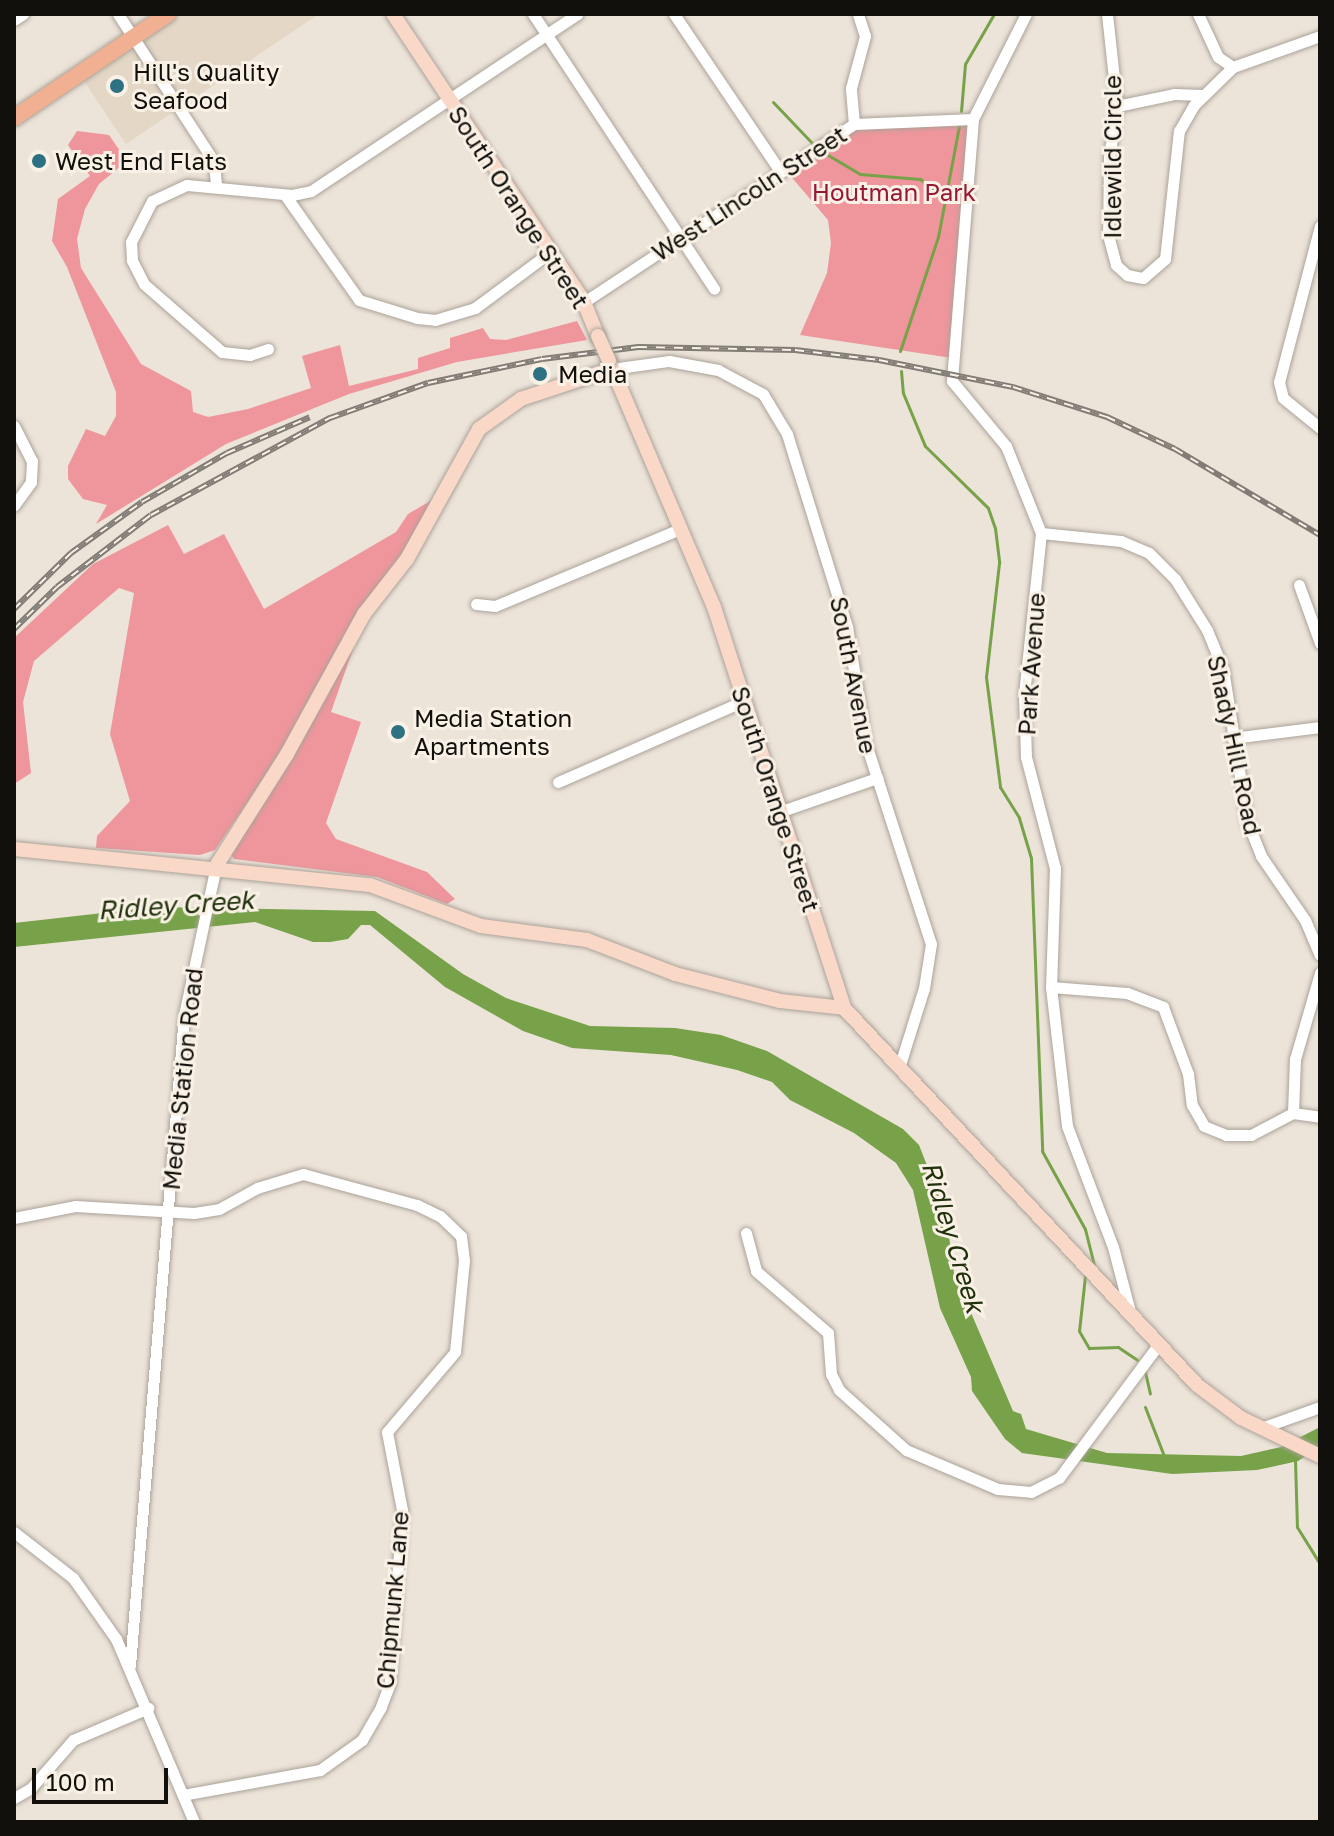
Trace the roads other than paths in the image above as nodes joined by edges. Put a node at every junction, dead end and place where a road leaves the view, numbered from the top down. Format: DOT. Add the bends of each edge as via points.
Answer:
graph roads {
  1 [pos="23,14"];
  2 [pos="118,14"];
  3 [pos="168,14"];
  4 [pos="393,14"];
  5 [pos="533,14"];
  6 [pos="577,14"];
  7 [pos="674,14"];
  8 [pos="858,14"];
  9 [pos="1026,14"];
  10 [pos="1107,14"];
  11 [pos="1198,14"];
  12 [pos="14,20"];
  13 [pos="546,35"];
  14 [pos="1320,36"];
  15 [pos="134,37"];
  16 [pos="1233,67"];
  17 [pos="1202,95"];
  18 [pos="450,100"];
  19 [pos="1117,106"];
  20 [pos="14,118"];
  21 [pos="973,119"];
  22 [pos="854,124"];
  23 [pos="780,171"];
  24 [pos="216,187"];
  25 [pos="285,195"];
  26 [pos="1320,226"];
  27 [pos="680,238"];
  28 [pos="550,252"];
  29 [pos="714,289"];
  30 [pos="584,302"];
  31 [pos="268,349"];
  32 [pos="610,365"];
  33 [pos="14,426"];
  34 [pos="1320,428"];
  35 [pos="14,505"];
  36 [pos="680,529"];
  37 [pos="1041,533"];
  38 [pos="1299,585"];
  39 [pos="476,604"];
  40 [pos="1320,643"];
  41 [pos="743,701"];
  42 [pos="1320,727"];
  43 [pos="1232,738"];
  44 [pos="877,778"];
  45 [pos="558,782"];
  46 [pos="782,811"];
  47 [pos="14,849"];
  48 [pos="216,866"];
  49 [pos="1320,955"];
  50 [pos="1320,973"];
  51 [pos="1051,987"];
  52 [pos="844,1008"];
  53 [pos="899,1068"];
  54 [pos="1293,1113"];
  55 [pos="1320,1117"];
  56 [pos="167,1210"];
  57 [pos="14,1218"];
  58 [pos="746,1233"];
  59 [pos="1131,1317"];
  60 [pos="1158,1345"];
  61 [pos="1320,1407"];
  62 [pos="1261,1428"];
  63 [pos="1316,1455"];
  64 [pos="14,1532"];
  65 [pos="130,1665"];
  66 [pos="148,1708"];
  67 [pos="183,1795"];
  68 [pos="14,1798"];
  69 [pos="194,1822"];
  1 -- 12 [label="street"];
  2 -- 15 [label="street"];
  3 -- 15 [label="main road"];
  4 -- 18 [label="main road, South Orange Street"];
  5 -- 13 [label="street"];
  6 -- 13 [label="street"];
  7 -- 23 [label="street"];
  8 -- 22 [label="street" via="865,36 851,88"];
  9 -- 21 [label="street"];
  10 -- 19 [label="street, Idlewild Circle"];
  11 -- 16 [label="street" via="1218,57"];
  13 -- 18 [label="street"];
  13 -- 27 [label="street"];
  14 -- 16 [label="street"];
  15 -- 20 [label="main road"];
  15 -- 24 [label="street" via="214,162"];
  16 -- 17 [label="street, Idlewild Circle"];
  17 -- 19 [label="street" via="1174,94"];
  17 -- 19 [label="street, Idlewild Circle" via="1179,131 1165,259 1143,278 1127,275 1116,265 1108,235 1109,157"];
  18 -- 25 [label="street" via="316,189"];
  18 -- 28 [label="main road, South Orange Street"];
  21 -- 22 [label="street, West Lincoln Street"];
  21 -- 37 [label="street, Park Avenue" via="952,381 1006,446"];
  22 -- 23 [label="street, West Lincoln Street"];
  23 -- 27 [label="street, West Lincoln Street"];
  24 -- 25 [label="street"];
  24 -- 31 [label="street" via="178,187 152,201 133,233 135,269 153,294 211,346 238,356"];
  25 -- 28 [label="street" via="359,300 417,318 435,320 475,308"];
  26 -- 34 [label="street" via="1279,382 1283,398"];
  27 -- 29 [label="street"];
  27 -- 30 [label="street, West Lincoln Street"];
  28 -- 30 [label="main road, South Orange Street"];
  30 -- 32 [label="main road, South Orange Street, bridge"];
  32 -- 36 [label="main road, South Orange Street"];
  32 -- 44 [label="street, South Avenue" via="669,361 718,370 763,394 777,413 840,598"];
  32 -- 48 [label="main road, Media Station Road" via="508,405 468,443 422,535 364,614 287,754"];
  33 -- 35 [label="street" via="32,461 31,482"];
  36 -- 39 [label="street" via="495,606"];
  36 -- 41 [label="main road, South Orange Street" via="714,607"];
  37 -- 43 [label="street, Shady Hill Road" via="1121,541 1149,553 1175,579 1207,630 1223,669"];
  37 -- 51 [label="street, Park Avenue" via="1024,694 1026,757 1055,868"];
  38 -- 40 [label="street"];
  41 -- 45 [label="street"];
  41 -- 46 [label="main road, South Orange Street"];
  42 -- 43 [label="street"];
  43 -- 49 [label="street, Shady Hill Road" via="1247,821 1261,856 1305,920"];
  44 -- 46 [label="street"];
  44 -- 53 [label="street, South Avenue" via="931,944 924,988"];
  46 -- 52 [label="main road, South Orange Street"];
  47 -- 48 [label="main road"];
  48 -- 52 [label="main road" via="370,885 481,926 587,940 675,974 780,1001"];
  48 -- 56 [label="street, Media Station Road" via="184,1015"];
  50 -- 54 [label="street" via="1295,1059"];
  51 -- 54 [label="street" via="1127,993 1163,1007 1188,1074 1192,1105 1204,1126 1226,1135 1251,1135"];
  51 -- 59 [label="street, Park Avenue" via="1067,1126 1113,1247"];
  52 -- 53 [label="main road, South Orange Street"];
  53 -- 59 [label="main road, South Orange Street"];
  54 -- 55 [label="street"];
  56 -- 57 [label="street, Chipmunk Lane" via="62,1206"];
  56 -- 65 [label="street, Media Station Road"];
  56 -- 67 [label="street, Chipmunk Lane" via="219,1209 257,1188 303,1174 440,1216 461,1236 464,1260 455,1352 387,1432 402,1510 390,1683 381,1707 362,1740 320,1770"];
  58 -- 60 [label="street" via="756,1271 828,1333 831,1374 839,1390 906,1450 1013,1493 1046,1487 1065,1470"];
  59 -- 60 [label="main road, South Orange Street"];
  60 -- 62 [label="main road, South Orange Street" via="1219,1404"];
  61 -- 62 [label="street"];
  62 -- 63 [label="main road, South Orange Street"];
  64 -- 65 [label="street" via="73,1578"];
  65 -- 66 [label="street"];
  66 -- 67 [label="street"];
  66 -- 68 [label="street" via="73,1740 31,1788"];
  67 -- 69 [label="street"];
}
